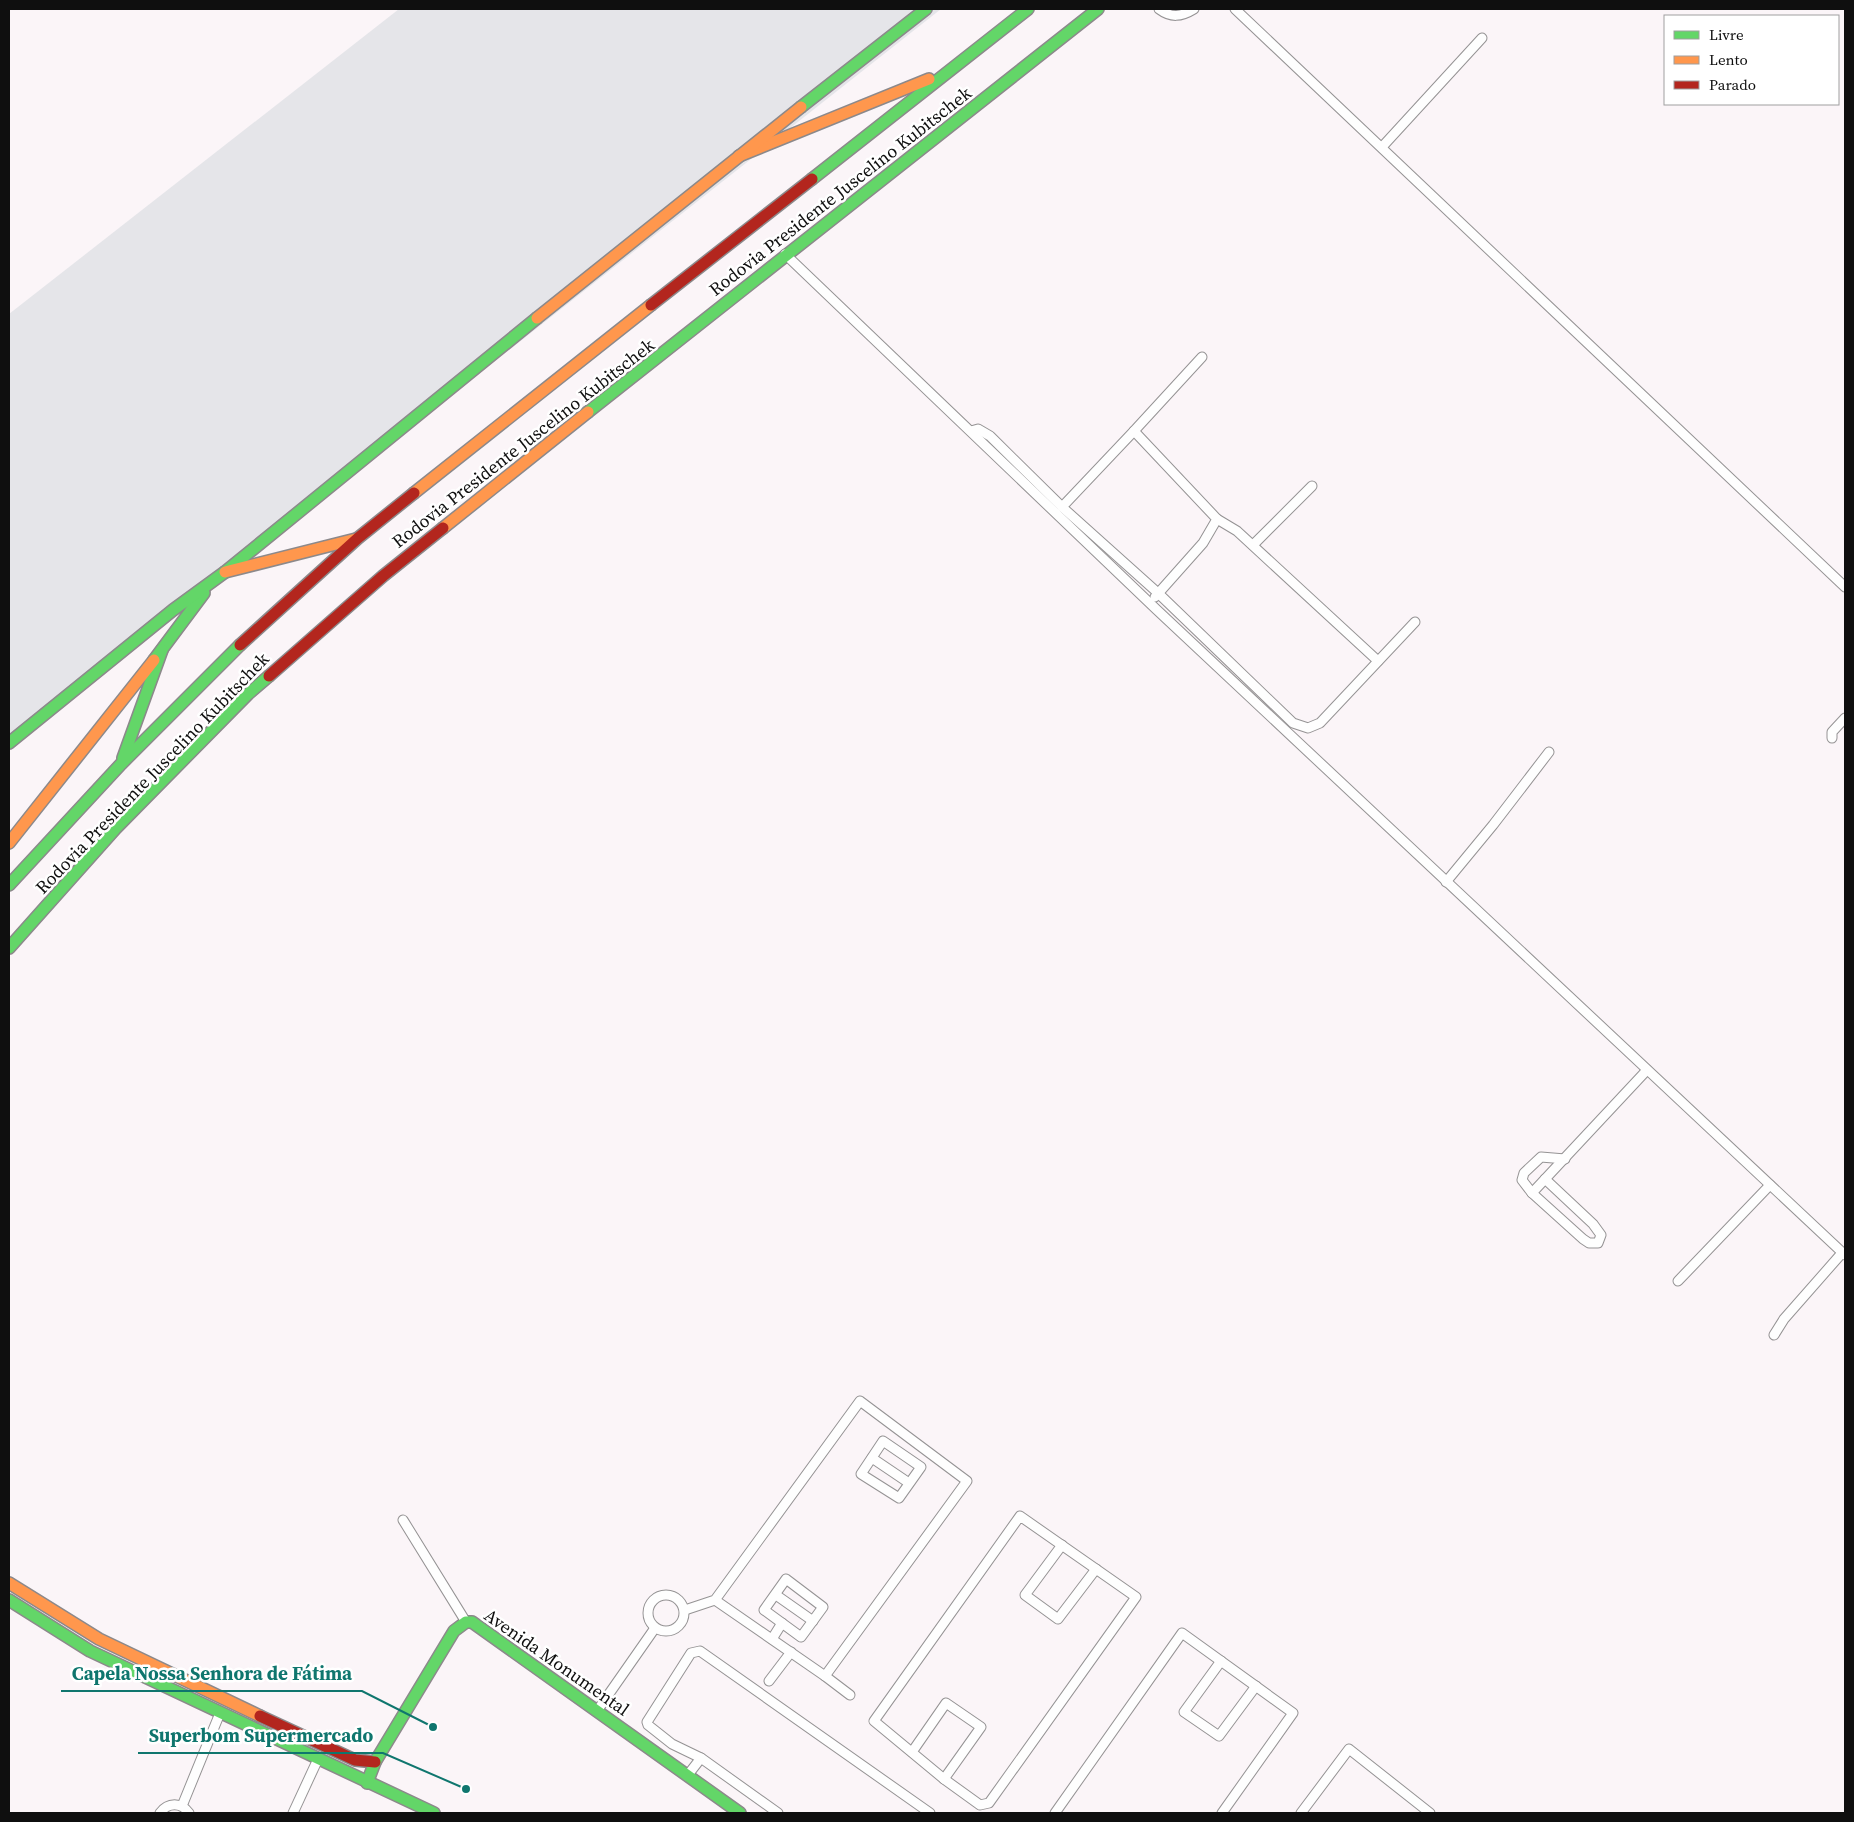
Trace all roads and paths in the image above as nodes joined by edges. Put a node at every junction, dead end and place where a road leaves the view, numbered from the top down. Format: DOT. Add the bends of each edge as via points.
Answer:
graph roads {
  1 [pos="926,9"];
  2 [pos="1028,9"];
  3 [pos="1098,9"];
  4 [pos="1159,9"];
  5 [pos="1194,9"];
  6 [pos="1235,9"];
  7 [pos="1482,38"];
  8 [pos="947,72"];
  9 [pos="1382,147"];
  10 [pos="739,156"];
  11 [pos="786,254"];
  12 [pos="1202,357"];
  13 [pos="971,431"];
  14 [pos="1134,431"];
  15 [pos="1312,486"];
  16 [pos="1062,507"];
  17 [pos="1217,519"];
  18 [pos="358,538"];
  19 [pos="1253,545"];
  20 [pos="225,572"];
  21 [pos="212,583"];
  22 [pos="1845,587"];
  23 [pos="1158,593"];
  24 [pos="1150,603"];
  25 [pos="1415,622"];
  26 [pos="162,650"];
  27 [pos="1378,661"];
  28 [pos="1845,718"];
  29 [pos="1832,738"];
  30 [pos="9,743"];
  31 [pos="1549,752"];
  32 [pos="121,764"];
  33 [pos="9,843"];
  34 [pos="1446,882"];
  35 [pos="9,885"];
  36 [pos="9,948"];
  37 [pos="1647,1070"];
  38 [pos="1565,1158"];
  39 [pos="1545,1179"];
  40 [pos="1770,1185"];
  41 [pos="1532,1193"];
  42 [pos="1844,1254"];
  43 [pos="1678,1281"];
  44 [pos="1774,1335"];
  45 [pos="913,1442"];
  46 [pos="903,1455"];
  47 [pos="872,1458"];
  48 [pos="909,1483"];
  49 [pos="403,1520"];
  50 [pos="1062,1545"];
  51 [pos="1096,1569"];
  52 [pos="9,1584"];
  53 [pos="776,1595"];
  54 [pos="9,1600"];
  55 [pos="715,1600"];
  56 [pos="685,1610"];
  57 [pos="813,1621"];
  58 [pos="466,1622"];
  59 [pos="782,1623"];
  60 [pos="655,1628"];
  61 [pos="772,1639"];
  62 [pos="791,1652"];
  63 [pos="1221,1662"];
  64 [pos="825,1676"];
  65 [pos="769,1681"];
  66 [pos="186,1682"];
  67 [pos="1256,1686"];
  68 [pos="181,1694"];
  69 [pos="850,1694"];
  70 [pos="597,1711"];
  71 [pos="220,1713"];
  72 [pos="270,1721"];
  73 [pos="264,1734"];
  74 [pos="912,1752"];
  75 [pos="701,1758"];
  76 [pos="318,1759"];
  77 [pos="375,1762"];
  78 [pos="687,1776"];
  79 [pos="944,1779"];
  80 [pos="367,1783"];
  81 [pos="182,1806"];
  82 [pos="984,1807"];
  83 [pos="160,1813"];
  84 [pos="189,1813"];
  85 [pos="294,1813"];
  86 [pos="434,1813"];
  87 [pos="738,1813"];
  88 [pos="778,1813"];
  89 [pos="930,1813"];
  90 [pos="991,1813"];
  91 [pos="1055,1813"];
  92 [pos="1222,1813"];
  93 [pos="1302,1813"];
  94 [pos="1430,1813"];
  1 -- 10 [label="main road"];
  2 -- 8 [label="main road, Rodovia Presidente Juscelino Kubitschek"];
  3 -- 11 [label="main road, Rodovia Presidente Juscelino Kubitschek"];
  4 -- 5 [label="street" via="1173,16"];
  6 -- 9 [label="street"];
  7 -- 9 [label="street"];
  8 -- 10 [label="main road"];
  8 -- 18 [label="main road, Rodovia Presidente Juscelino Kubitschek"];
  9 -- 22 [label="street"];
  10 -- 20 [label="main road"];
  11 -- 13 [label="street"];
  11 -- 36 [label="main road, Rodovia Presidente Juscelino Kubitschek" via="383,576 248,694 115,829"];
  12 -- 14 [label="street"];
  13 -- 16 [label="street" via="978,428 990,436"];
  13 -- 24 [label="street"];
  14 -- 16 [label="street"];
  14 -- 17 [label="street"];
  15 -- 19 [label="street"];
  16 -- 23 [label="street"];
  17 -- 19 [label="street" via="1230,525"];
  17 -- 23 [label="street" via="1203,543"];
  18 -- 20 [label="main road"];
  18 -- 32 [label="main road, Rodovia Presidente Juscelino Kubitschek" via="233,651"];
  19 -- 27 [label="street"];
  20 -- 21 [label="main road"];
  21 -- 26 [label="main road"];
  21 -- 30 [label="main road" via="173,610"];
  23 -- 24 [label="street"];
  23 -- 27 [label="street" via="1248,682 1292,723 1301,727 1320,723"];
  24 -- 34 [label="street"];
  25 -- 27 [label="street"];
  26 -- 32 [label="main road"];
  26 -- 33 [label="main road"];
  28 -- 29 [label="street" via="1832,732"];
  31 -- 34 [label="street"];
  32 -- 35 [label="main road, Rodovia Presidente Juscelino Kubitschek"];
  34 -- 37 [label="street"];
  37 -- 38 [label="street"];
  37 -- 40 [label="street"];
  38 -- 39 [label="street"];
  38 -- 41 [label="street" via="1541,1157 1524,1173 1522,1180"];
  39 -- 41 [label="street"];
  39 -- 41 [label="street" via="1598,1230 1601,1235 1598,1242 1590,1243 1583,1239"];
  40 -- 42 [label="street"];
  40 -- 43 [label="street"];
  42 -- 44 [label="street"];
  45 -- 46 [label="street"];
  45 -- 55 [label="street" via="860,1401"];
  45 -- 64 [label="street" via="967,1481"];
  46 -- 47 [label="street" via="884,1441"];
  46 -- 48 [label="street" via="921,1467"];
  47 -- 48 [label="street"];
  47 -- 48 [label="street" via="861,1474 899,1498"];
  49 -- 58 [label="street"];
  50 -- 51 [label="street"];
  50 -- 51 [label="street" via="1025,1595 1058,1618"];
  50 -- 74 [label="street" via="1020,1516 874,1721"];
  51 -- 82 [label="street" via="1136,1597"];
  52 -- 66 [label="main road" via="99,1639"];
  53 -- 57 [label="street"];
  53 -- 57 [label="street" via="786,1579 823,1607"];
  53 -- 59 [label="street" via="764,1610"];
  54 -- 68 [label="main road" via="90,1651"];
  55 -- 56 [label="street"];
  55 -- 61 [label="street"];
  56 -- 60 [label="street" via="676,1629 662,1631"];
  56 -- 60 [label="street" via="674,1596 656,1597 647,1612"];
  57 -- 59 [label="street" via="801,1637"];
  58 -- 70 [label="main road, Avenida Monumental" via="479,1625"];
  58 -- 77 [label="main road, Avenida Monumental" via="454,1631"];
  59 -- 61 [label="street"];
  60 -- 70 [label="street"];
  61 -- 62 [label="street"];
  62 -- 64 [label="street"];
  62 -- 65 [label="street"];
  63 -- 67 [label="street"];
  63 -- 67 [label="street" via="1184,1712 1219,1736"];
  63 -- 91 [label="street" via="1182,1633"];
  64 -- 69 [label="street"];
  66 -- 68 [label="main road"];
  66 -- 72 [label="main road"];
  67 -- 92 [label="street" via="1294,1713"];
  68 -- 71 [label="main road"];
  70 -- 78 [label="main road, Avenida Monumental"];
  71 -- 73 [label="main road"];
  71 -- 81 [label="street"];
  72 -- 73 [label="main road"];
  72 -- 77 [label="main road" via="355,1760"];
  73 -- 76 [label="main road"];
  74 -- 79 [label="street"];
  74 -- 79 [label="street" via="946,1703 981,1727"];
  75 -- 78 [label="street"];
  75 -- 88 [label="street"];
  75 -- 89 [label="street" via="672,1744 647,1722 691,1653 700,1651"];
  76 -- 80 [label="main road"];
  76 -- 85 [label="street"];
  77 -- 80 [label="main road, Avenida Monumental"];
  78 -- 87 [label="main road, Avenida Monumental"];
  79 -- 82 [label="street"];
  80 -- 86 [label="main road"];
  81 -- 83 [label="street" via="168,1806"];
  81 -- 84 [label="street"];
  82 -- 90 [label="street"];
  93 -- 94 [label="street" via="1349,1750"];
}
